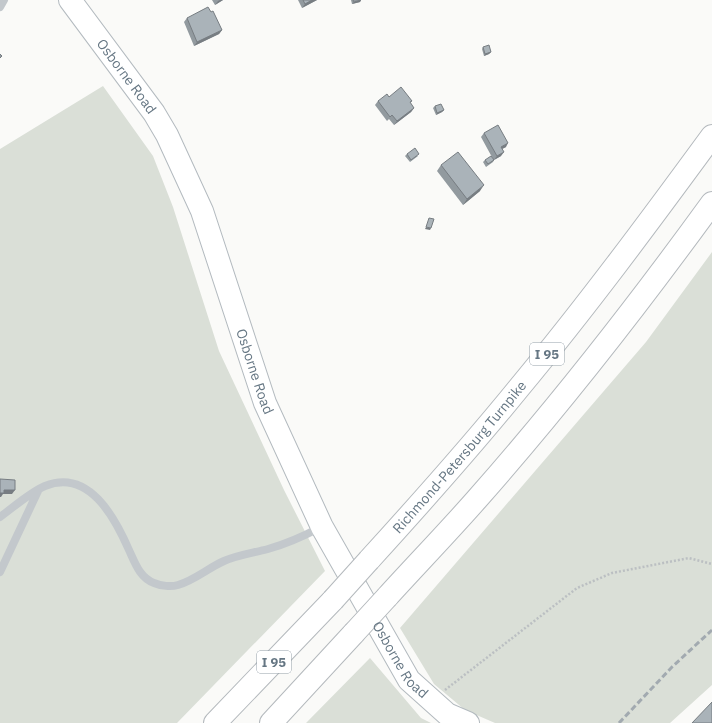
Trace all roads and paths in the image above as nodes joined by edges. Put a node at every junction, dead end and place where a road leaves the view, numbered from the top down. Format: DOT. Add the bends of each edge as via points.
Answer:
graph roads {
  1 [pos="4,0"];
  2 [pos="70,0"];
  3 [pos="0,7"];
  4 [pos="712,136"];
  5 [pos="712,203"];
  6 [pos="38,490"];
  7 [pos="0,517"];
  8 [pos="322,527"];
  9 [pos="712,564"];
  10 [pos="0,572"];
  11 [pos="440,711"];
  12 [pos="215,723"];
  13 [pos="271,723"];
  14 [pos="468,723"];
  1 -- 3 [label="lane"];
  2 -- 8 [label="main road, Osborne Road" via="168,135 202,211 265,403"];
  4 -- 12 [label="main road, Richmond-Petersburg Turnpike / I 95, bridge" via="523,384 436,486 333,600"];
  5 -- 13 [label="main road, I 95, bridge" via="615,332 535,431 477,499"];
  6 -- 7 [label="lane"];
  6 -- 8 [label="lane" via="66,483 92,493 110,512 137,568 144,577 162,586 188,582 223,561 296,540"];
  6 -- 10 [label="lane"];
  8 -- 11 [label="main road, Osborne Road" via="409,680"];
  9 -- 11 [label="path" via="689,558 612,573 577,588"];
  11 -- 14 [label="main road, Osborne Road"];
}
